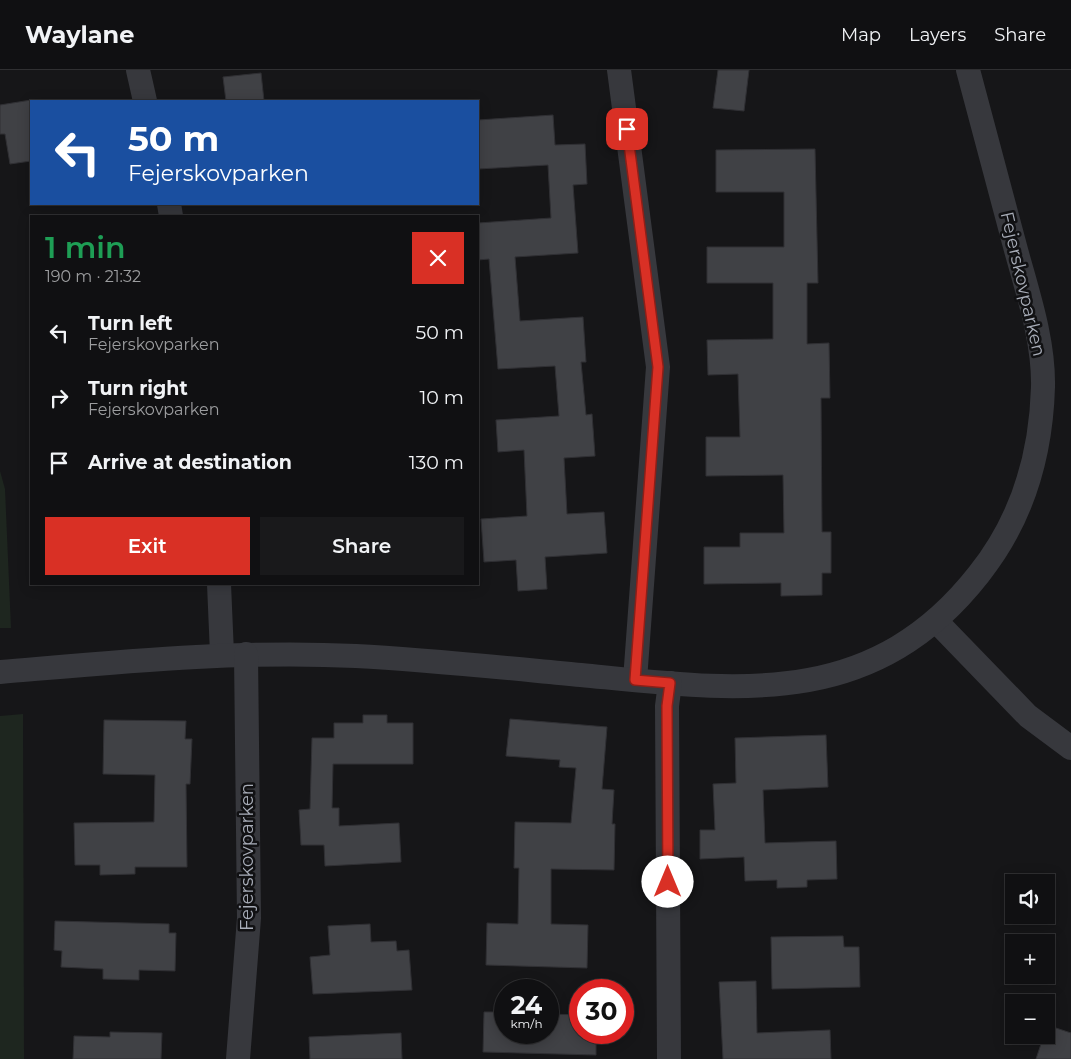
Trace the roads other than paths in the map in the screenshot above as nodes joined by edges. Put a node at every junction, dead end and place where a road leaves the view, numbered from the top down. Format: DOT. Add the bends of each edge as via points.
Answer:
graph roads {
  1 [pos="138,70"];
  2 [pos="619,70"];
  3 [pos="968,70"];
  4 [pos="145,100"];
  5 [pos="218,585"];
  6 [pos="936,621"];
  7 [pos="222,654"];
  8 [pos="246,654"];
  9 [pos="0,672"];
  10 [pos="635,680"];
  11 [pos="670,683"];
  12 [pos="1071,748"];
  13 [pos="238,1059"];
  14 [pos="669,1059"];
  1 -- 4 [label="street"];
  2 -- 10 [label="street" via="658,367"];
  3 -- 6 [label="street, Fejerskovparken" via="1033,313 1043,384 1040,431 1021,505 1012,526 988,564"];
  5 -- 7 [label="street"];
  6 -- 11 [label="street, Fejerskovparken" via="870,661 814,680 768,687"];
  6 -- 12 [label="street" via="1028,716"];
  7 -- 8 [label="street, Fejerskovparken"];
  7 -- 9 [label="street, Fejerskovparken"];
  8 -- 10 [label="street, Fejerskovparken" via="335,655 459,663"];
  8 -- 13 [label="street, Fejerskovparken" via="249,918"];
  10 -- 11 [label="street, Fejerskovparken"];
  11 -- 14 [label="street" via="667,706"];
}
